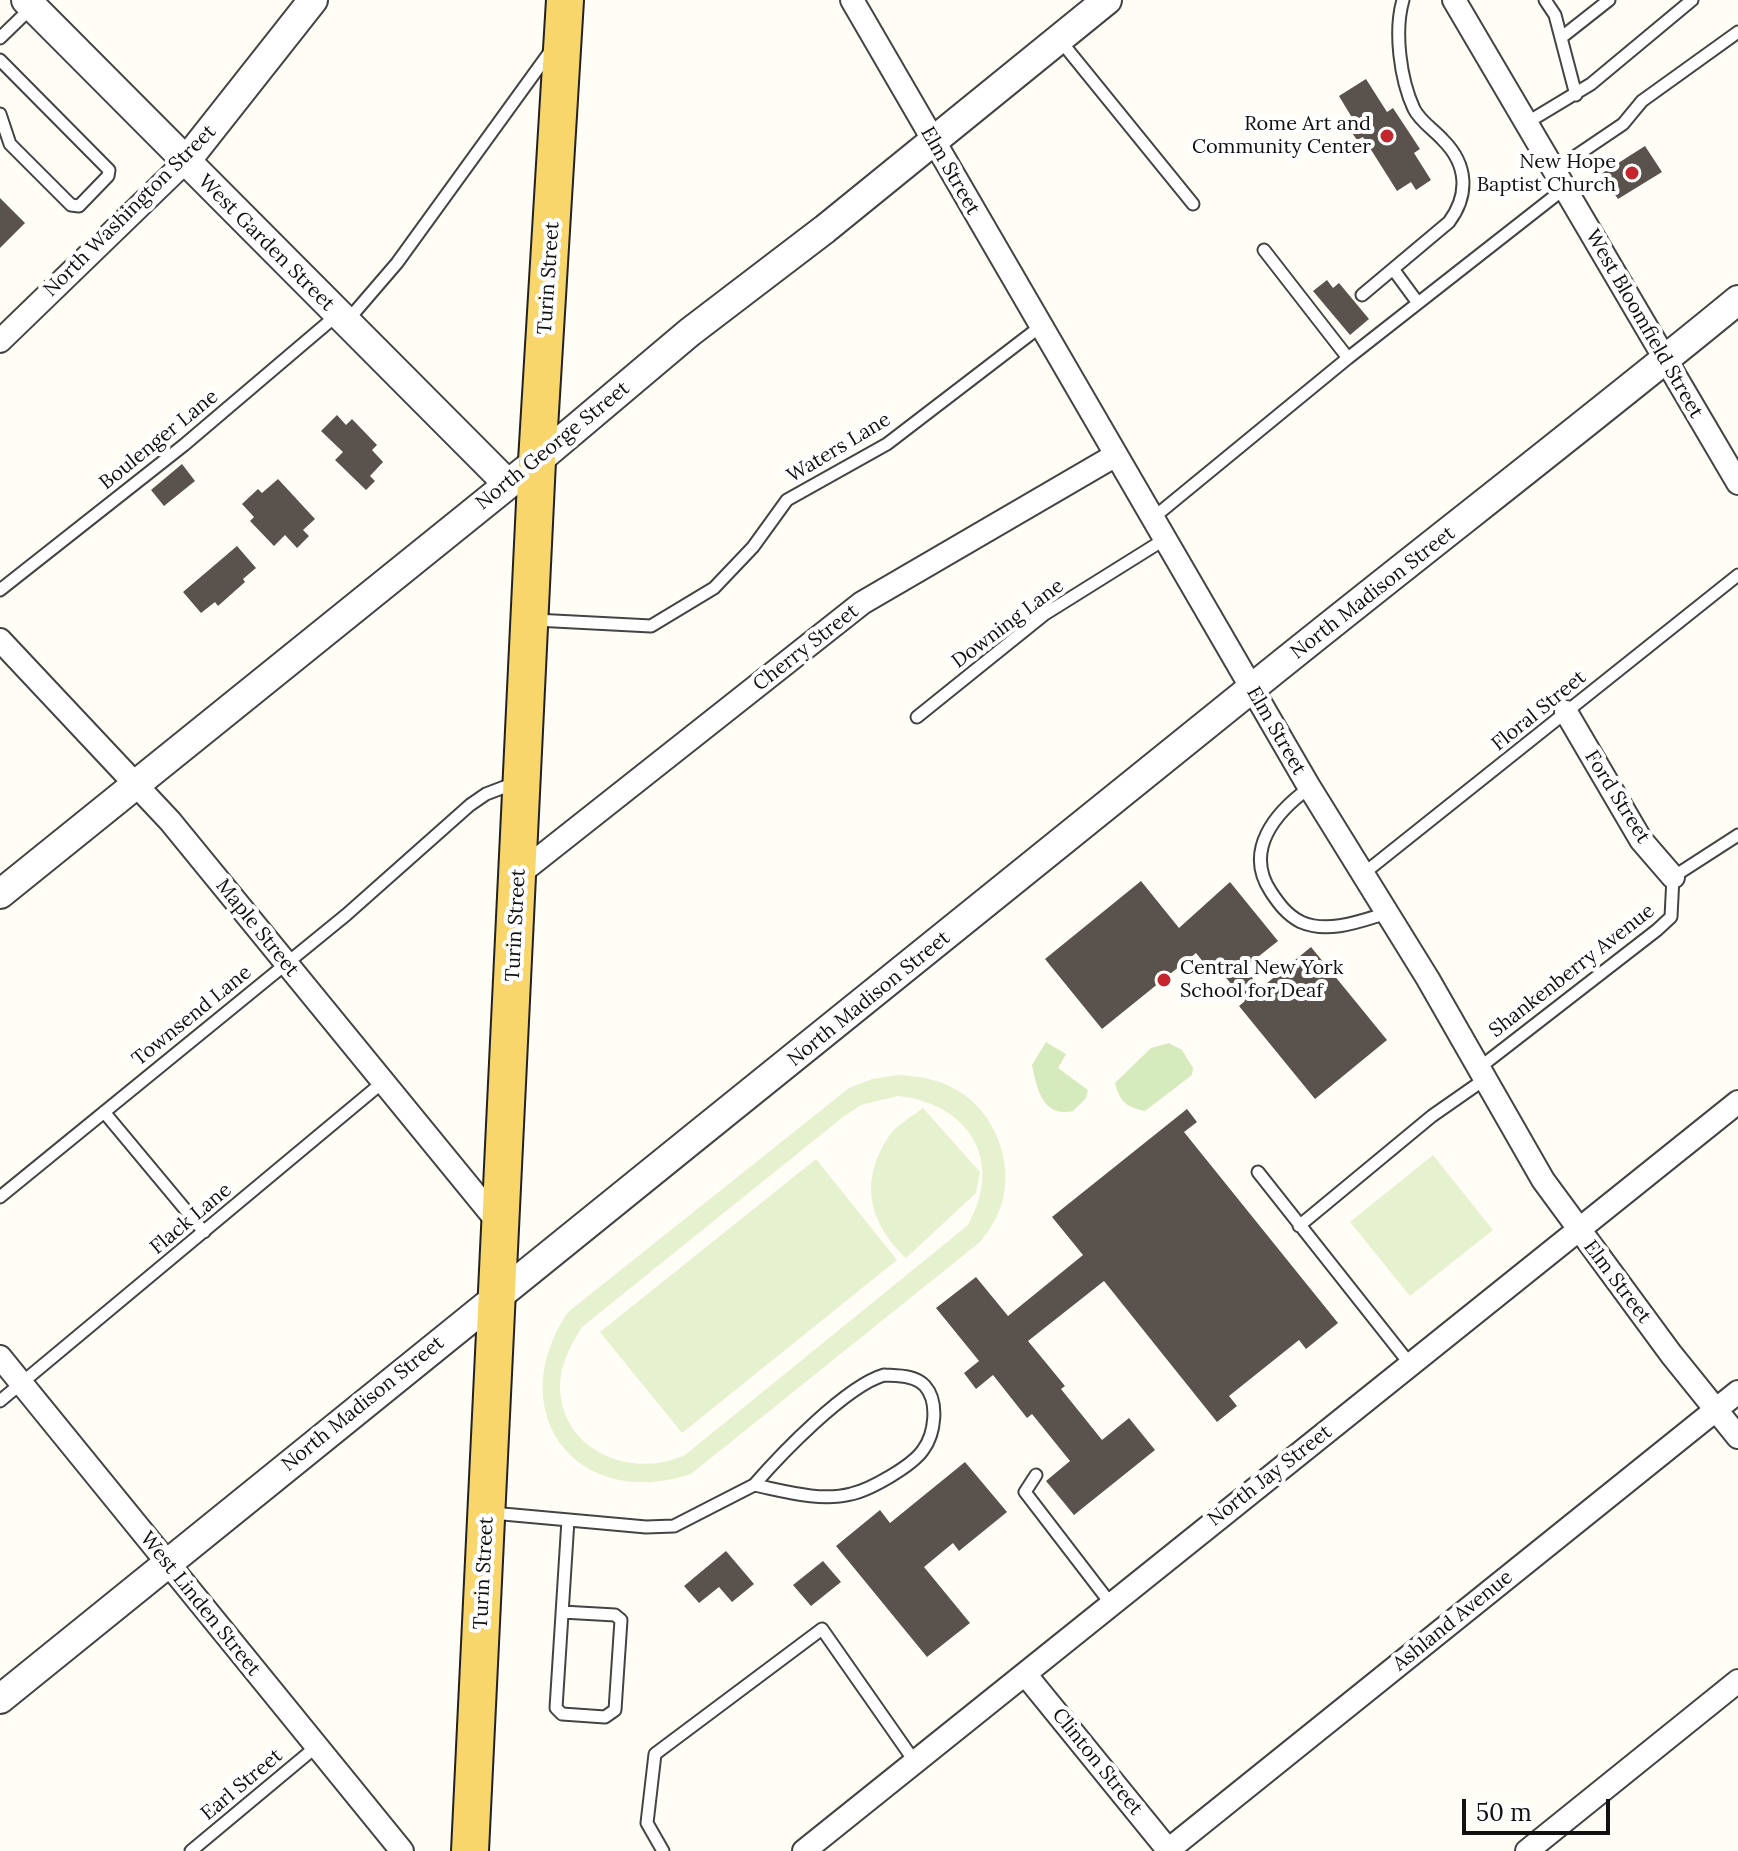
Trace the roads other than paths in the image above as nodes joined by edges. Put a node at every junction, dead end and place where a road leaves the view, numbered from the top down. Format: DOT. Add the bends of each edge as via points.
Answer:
graph roads {
  1 [pos="313,0"];
  2 [pos="852,0"];
  3 [pos="1403,0"];
  4 [pos="1454,0"];
  5 [pos="1545,0"];
  6 [pos="1609,0"];
  7 [pos="1692,0"];
  8 [pos="1101,2"];
  9 [pos="29,3"];
  10 [pos="565,16"];
  11 [pos="1738,32"];
  12 [pos="1562,37"];
  13 [pos="0,38"];
  14 [pos="1059,39"];
  15 [pos="0,60"];
  16 [pos="1576,95"];
  17 [pos="0,114"];
  18 [pos="1528,122"];
  19 [pos="933,141"];
  20 [pos="186,161"];
  21 [pos="1560,179"];
  22 [pos="1193,204"];
  23 [pos="1264,250"];
  24 [pos="1393,269"];
  25 [pos="1362,295"];
  26 [pos="1738,300"];
  27 [pos="1418,303"];
  28 [pos="341,319"];
  29 [pos="1041,326"];
  30 [pos="0,341"];
  31 [pos="1348,358"];
  32 [pos="1664,360"];
  33 [pos="1116,455"];
  34 [pos="537,461"];
  35 [pos="1738,483"];
  36 [pos="508,484"];
  37 [pos="1153,518"];
  38 [pos="1165,539"];
  39 [pos="1738,575"];
  40 [pos="0,590"];
  41 [pos="530,620"];
  42 [pos="0,640"];
  43 [pos="1252,688"];
  44 [pos="1566,712"];
  45 [pos="917,717"];
  46 [pos="523,781"];
  47 [pos="136,783"];
  48 [pos="1309,788"];
  49 [pos="1738,835"];
  50 [pos="519,874"];
  51 [pos="1363,874"];
  52 [pos="1673,877"];
  53 [pos="0,894"];
  54 [pos="1387,913"];
  55 [pos="285,963"];
  56 [pos="1482,1073"];
  57 [pos="383,1082"];
  58 [pos="1738,1102"];
  59 [pos="104,1112"];
  60 [pos="1258,1172"];
  61 [pos="0,1197"];
  62 [pos="1299,1226"];
  63 [pos="502,1227"];
  64 [pos="1579,1231"];
  65 [pos="204,1232"];
  66 [pos="498,1293"];
  67 [pos="0,1357"];
  68 [pos="1410,1364"];
  69 [pos="21,1383"];
  70 [pos="1738,1392"];
  71 [pos="0,1401"];
  72 [pos="1716,1409"];
  73 [pos="1738,1437"];
  74 [pos="1036,1475"];
  75 [pos="754,1485"];
  76 [pos="487,1513"];
  77 [pos="568,1520"];
  78 [pos="167,1564"];
  79 [pos="1111,1604"];
  80 [pos="562,1612"];
  81 [pos="1025,1674"];
  82 [pos="1738,1681"];
  83 [pos="0,1699"];
  84 [pos="317,1746"];
  85 [pos="915,1762"];
  86 [pos="191,1851"];
  87 [pos="402,1851"];
  88 [pos="470,1851"];
  89 [pos="663,1851"];
  90 [pos="804,1851"];
  91 [pos="1169,1851"];
  92 [pos="1527,1851"];
  1 -- 20 [label="street, North Washington Street"];
  2 -- 19 [label="street, Elm Street"];
  3 -- 24 [label="lane" via="1400,45 1414,109 1458,159 1464,192 1449,222"];
  4 -- 18 [label="street, West Bloomfield Street"];
  5 -- 12 [label="lane"];
  6 -- 12 [label="lane"];
  7 -- 16 [label="lane"];
  8 -- 14 [label="street, North George Street"];
  9 -- 13 [label="lane"];
  9 -- 20 [label="street, West Garden Street"];
  10 -- 28 [label="lane, Boulenger Lane" via="397,263"];
  10 -- 34 [label="main road, Turin Street"];
  11 -- 21 [label="lane" via="1642,101"];
  12 -- 16 [label="lane"];
  14 -- 19 [label="street, North George Street"];
  14 -- 22 [label="lane"];
  15 -- 17 [label="lane" via="109,170 108,176 79,206 71,205 10,144"];
  16 -- 18 [label="lane"];
  18 -- 21 [label="street, West Bloomfield Street"];
  19 -- 29 [label="street, Elm Street"];
  19 -- 34 [label="street, North George Street" via="690,332"];
  20 -- 28 [label="street, West Garden Street"];
  20 -- 30 [label="street, North Washington Street"];
  21 -- 27 [label="lane"];
  21 -- 32 [label="street, West Bloomfield Street"];
  23 -- 31 [label="lane"];
  24 -- 25 [label="lane"];
  24 -- 27 [label="lane"];
  26 -- 32 [label="street, North Madison Street"];
  27 -- 31 [label="lane"];
  28 -- 36 [label="street, West Garden Street"];
  28 -- 40 [label="lane, Boulenger Lane"];
  29 -- 33 [label="street, Elm Street"];
  29 -- 41 [label="lane, Waters Lane" via="887,444 787,500 714,588 651,626"];
  31 -- 37 [label="lane"];
  32 -- 35 [label="street, West Bloomfield Street"];
  32 -- 43 [label="street, North Madison Street"];
  33 -- 37 [label="street, Elm Street"];
  33 -- 50 [label="street, Cherry Street" via="862,603"];
  34 -- 36 [label="street, North George Street"];
  34 -- 41 [label="main road, Turin Street"];
  36 -- 47 [label="street, North George Street"];
  37 -- 38 [label="street, Elm Street"];
  38 -- 43 [label="street, Elm Street"];
  38 -- 45 [label="lane, Downing Lane" via="1045,614"];
  39 -- 44 [label="lane, Floral Street"];
  41 -- 46 [label="main road, Turin Street"];
  42 -- 47 [label="street, Maple Street"];
  43 -- 48 [label="street, Elm Street"];
  43 -- 66 [label="street, North Madison Street"];
  44 -- 51 [label="lane, Floral Street"];
  44 -- 52 [label="street, Ford Street" via="1641,840"];
  46 -- 50 [label="main road, Turin Street"];
  46 -- 55 [label="lane, Townsend Lane" via="470,805"];
  47 -- 53 [label="street, North George Street"];
  47 -- 55 [label="street, Maple Street"];
  48 -- 51 [label="street, Elm Street"];
  48 -- 54 [label="lane" via="1282,808 1267,830 1262,878 1282,909 1303,923 1337,927"];
  49 -- 52 [label="lane"];
  50 -- 63 [label="main road, Turin Street"];
  51 -- 54 [label="street, Elm Street"];
  52 -- 56 [label="lane, Shankenberry Avenue" via="1671,917"];
  54 -- 56 [label="street, Elm Street"];
  55 -- 57 [label="street, Maple Street"];
  55 -- 59 [label="lane, Townsend Lane"];
  56 -- 62 [label="lane, Shankenberry Avenue"];
  56 -- 64 [label="street, Elm Street"];
  57 -- 63 [label="street, Maple Street"];
  57 -- 65 [label="lane, Flack Lane"];
  58 -- 64 [label="street, North Jay Street"];
  59 -- 61 [label="lane, Townsend Lane"];
  59 -- 65 [label="lane"];
  60 -- 62 [label="lane"];
  62 -- 68 [label="lane"];
  63 -- 66 [label="main road, Turin Street"];
  64 -- 68 [label="street, North Jay Street"];
  64 -- 72 [label="street, Elm Street"];
  65 -- 69 [label="lane, Flack Lane"];
  66 -- 76 [label="main road, Turin Street"];
  66 -- 78 [label="street, North Madison Street"];
  67 -- 69 [label="street, West Linden Street"];
  68 -- 79 [label="street, North Jay Street"];
  69 -- 71 [label="lane, Flack Lane"];
  69 -- 78 [label="street, West Linden Street"];
  70 -- 72 [label="street, Ashland Avenue"];
  72 -- 73 [label="street, Elm Street"];
  72 -- 91 [label="street, Ashland Avenue"];
  74 -- 79 [label="lane" via="1025,1492"];
  75 -- 75 [label="lane" via="807,1495 849,1495 874,1486 923,1451 934,1417 925,1386 911,1378 874,1378 779,1456"];
  75 -- 77 [label="lane" via="674,1526"];
  76 -- 77 [label="lane"];
  76 -- 88 [label="main road, Turin Street"];
  77 -- 80 [label="lane"];
  78 -- 83 [label="street, North Madison Street"];
  78 -- 84 [label="street, West Linden Street"];
  79 -- 81 [label="street, North Jay Street"];
  80 -- 80 [label="lane" via="556,1708 562,1714 605,1717 615,1710 621,1620 615,1615"];
  81 -- 85 [label="street, North Jay Street"];
  81 -- 91 [label="street, Clinton Street"];
  82 -- 92 [label="street"];
  84 -- 86 [label="lane, Earl Street"];
  84 -- 87 [label="street, West Linden Street"];
  85 -- 89 [label="lane" via="822,1629 655,1754 647,1823"];
  85 -- 90 [label="street, North Jay Street"];
}
